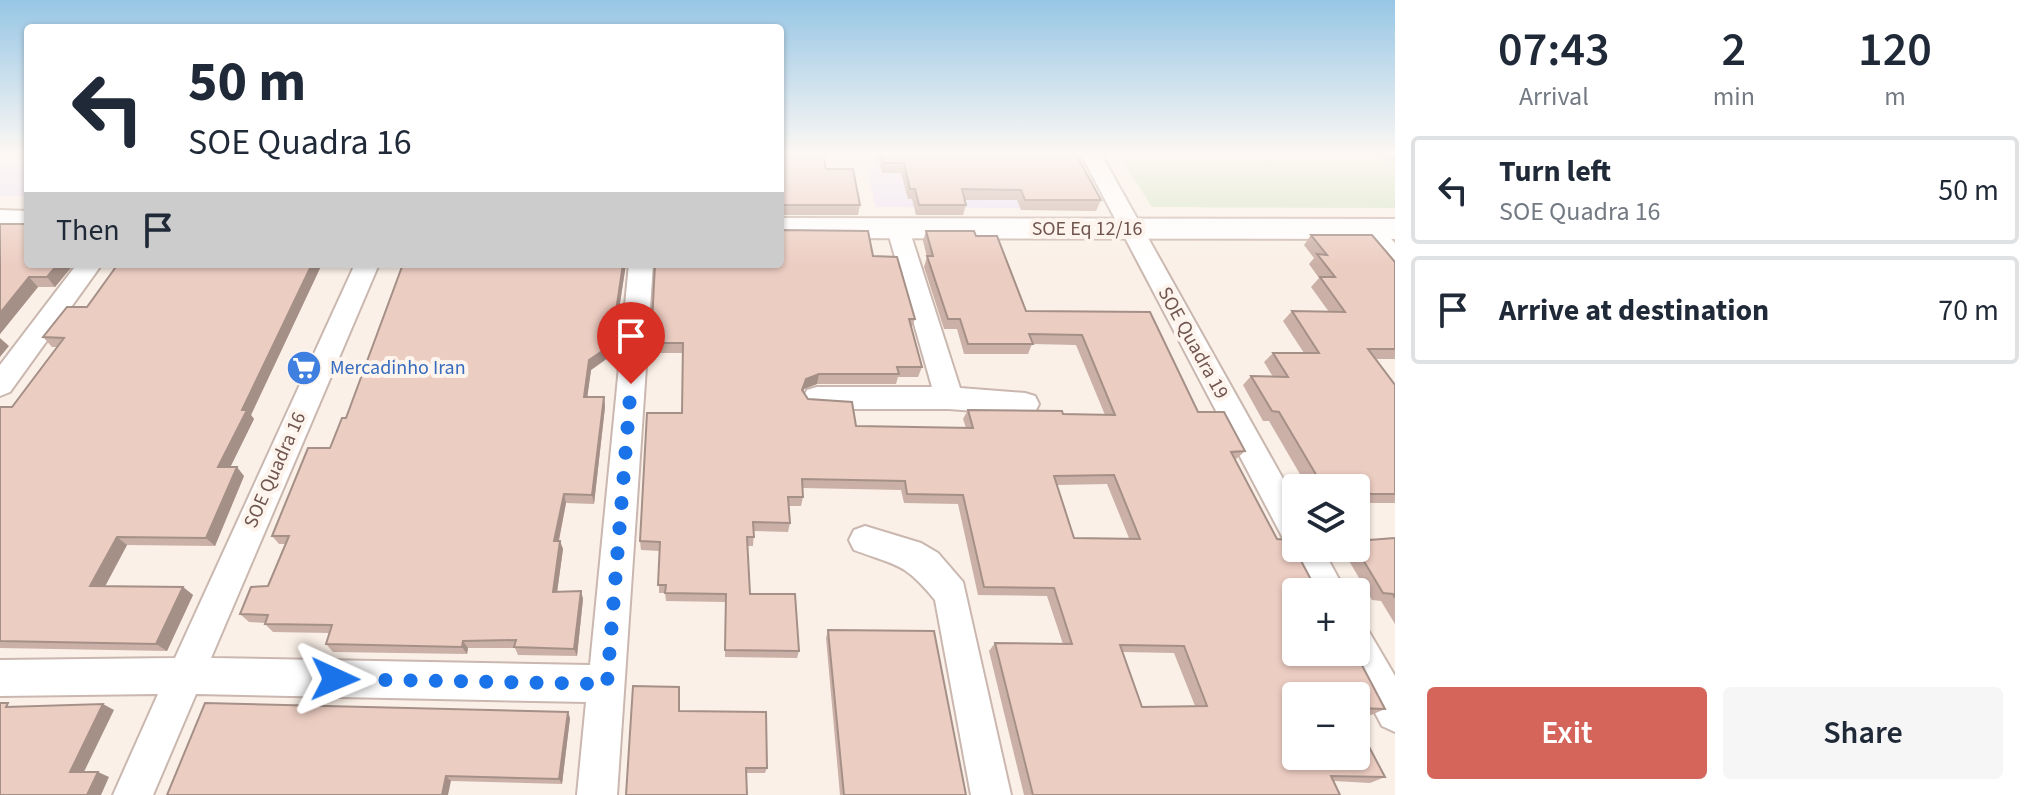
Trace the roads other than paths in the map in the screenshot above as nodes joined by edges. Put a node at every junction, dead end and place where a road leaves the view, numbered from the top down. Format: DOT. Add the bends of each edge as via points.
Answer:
graph roads {
  1 [pos="1110,191"];
  2 [pos="0,220"];
  3 [pos="24,221"];
  4 [pos="784,228"];
  5 [pos="898,229"];
  6 [pos="1130,229"];
  7 [pos="1382,229"];
  8 [pos="1395,258"];
  9 [pos="87,268"];
  10 [pos="365,268"];
  11 [pos="641,268"];
  12 [pos="0,385"];
  13 [pos="817,398"];
  14 [pos="949,398"];
  15 [pos="1025,404"];
  16 [pos="1282,506"];
  17 [pos="865,540"];
  18 [pos="1369,666"];
  19 [pos="184,676"];
  20 [pos="0,678"];
  21 [pos="607,684"];
  22 [pos="1395,713"];
  23 [pos="133,795"];
  24 [pos="597,795"];
  25 [pos="991,795"];
  1 -- 6 [label="street, SOE Quadra 19"];
  2 -- 3 [label="street"];
  4 -- 5 [label="street, SOE Eq 12/16"];
  5 -- 6 [label="street, SOE Eq 12/16"];
  5 -- 14 [label="street"];
  6 -- 7 [label="street, SOE Eq 12/16"];
  6 -- 16 [label="street, SOE Quadra 19"];
  7 -- 8 [label="street"];
  9 -- 12 [label="street"];
  10 -- 19 [label="street, SOE Quadra 16"];
  11 -- 21 [label="street"];
  13 -- 14 [label="street"];
  14 -- 15 [label="street"];
  17 -- 25 [label="street" via="909,553 951,593"];
  18 -- 22 [label="street"];
  19 -- 20 [label="street"];
  19 -- 21 [label="street"];
  19 -- 23 [label="street, SOE Quadra 16"];
  21 -- 24 [label="street"];
}
